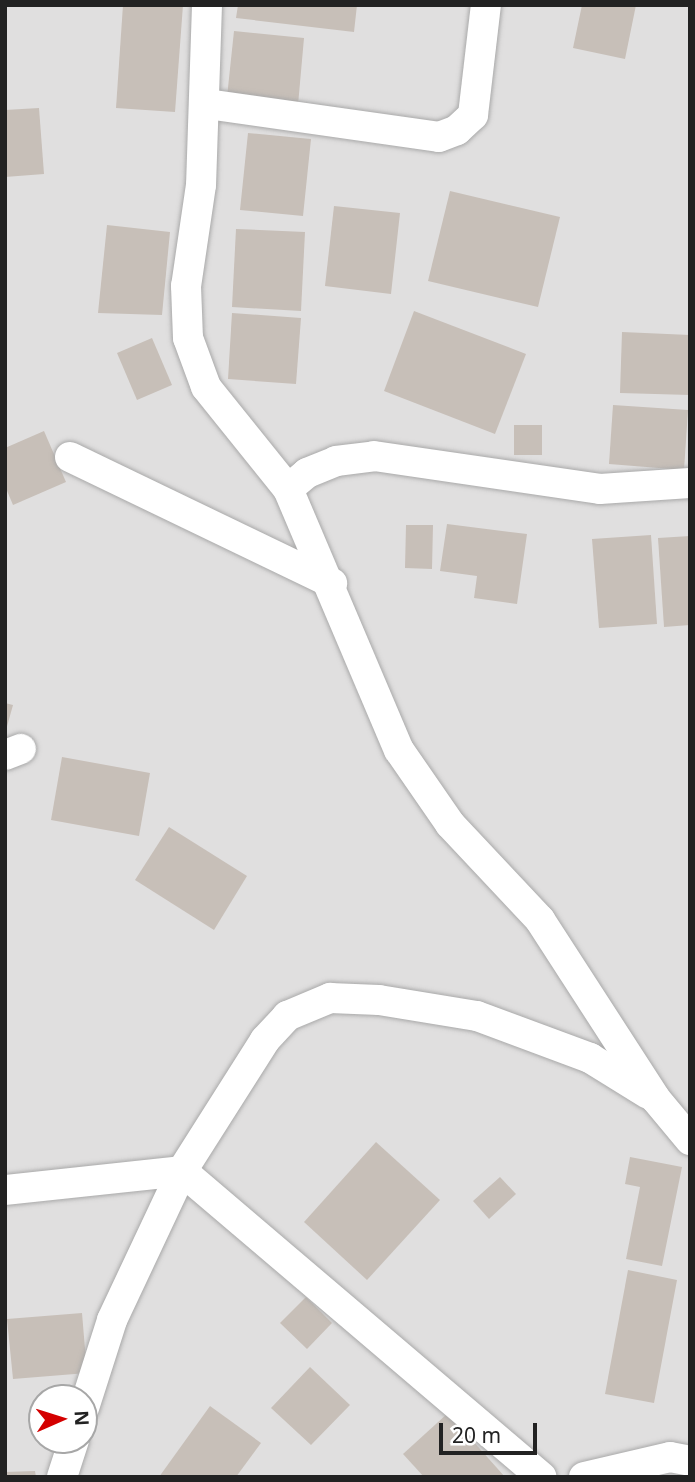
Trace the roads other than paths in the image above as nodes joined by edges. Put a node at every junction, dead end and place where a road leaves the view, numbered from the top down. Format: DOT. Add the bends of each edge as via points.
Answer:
graph roads {
  1 [pos="207,5"];
  2 [pos="486,5"];
  3 [pos="207,104"];
  4 [pos="70,457"];
  5 [pos="690,483"];
  6 [pos="288,489"];
  7 [pos="332,583"];
  8 [pos="655,1098"];
  9 [pos="690,1140"];
  10 [pos="183,1171"];
  11 [pos="5,1190"];
  12 [pos="92,1384"];
  13 [pos="69,1454"];
  14 [pos="690,1461"];
  15 [pos="62,1477"];
  16 [pos="542,1477"];
  17 [pos="584,1477"];
  1 -- 3 [label="street"];
  2 -- 3 [label="street" via="473,115 457,131 439,137"];
  3 -- 6 [label="street" via="186,286 188,338 206,387"];
  4 -- 7 [label="street"];
  5 -- 6 [label="street" via="600,489 374,456 336,461 307,473"];
  6 -- 7 [label="street"];
  7 -- 8 [label="street" via="400,750 450,824 540,920"];
  8 -- 9 [label="street"];
  8 -- 10 [label="street" via="590,1058 477,1016 379,1000 330,998 287,1016 265,1040"];
  10 -- 11 [label="street"];
  10 -- 12 [label="street" via="112,1320"];
  10 -- 16 [label="street"];
  13 -- 15 [label="street"];
  14 -- 17 [label="street" via="670,1457"];
}
